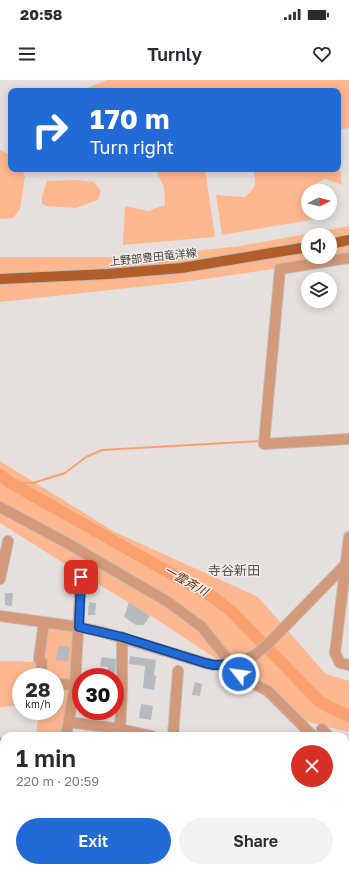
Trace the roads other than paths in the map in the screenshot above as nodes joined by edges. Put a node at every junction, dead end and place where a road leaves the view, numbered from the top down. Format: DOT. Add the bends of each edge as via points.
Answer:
graph roads {
  1 [pos="349,240"];
  2 [pos="337,243"];
  3 [pos="301,249"];
  4 [pos="349,258"];
  5 [pos="0,279"];
  6 [pos="349,439"];
  7 [pos="0,508"];
  8 [pos="349,537"];
  9 [pos="8,541"];
  10 [pos="347,563"];
  11 [pos="81,577"];
  12 [pos="0,579"];
  13 [pos="0,616"];
  14 [pos="44,622"];
  15 [pos="79,627"];
  16 [pos="122,637"];
  17 [pos="232,664"];
  18 [pos="349,665"];
  19 [pos="42,668"];
  20 [pos="78,668"];
  21 [pos="120,668"];
  22 [pos="178,671"];
  23 [pos="72,710"];
  24 [pos="120,720"];
  25 [pos="69,722"];
  26 [pos="120,729"];
  27 [pos="67,732"];
  28 [pos="134,732"];
  29 [pos="173,732"];
  30 [pos="316,732"];
  1 -- 2 [label="main road"];
  3 -- 5 [label="main road, 上野部豊田竜洋線" via="181,268"];
  4 -- 6 [label="street" via="280,269 264,444"];
  7 -- 17 [label="street" via="67,543 168,602 202,627"];
  8 -- 10 [label="street"];
  9 -- 12 [label="street"];
  10 -- 17 [label="street" via="267,645 246,660"];
  10 -- 18 [label="street" via="335,653 340,663"];
  11 -- 15 [label="street"];
  13 -- 14 [label="street"];
  14 -- 15 [label="street"];
  14 -- 19 [label="street" via="39,659"];
  15 -- 16 [label="street"];
  15 -- 20 [label="street"];
  16 -- 17 [label="street" via="205,663"];
  16 -- 21 [label="street"];
  17 -- 30 [label="street" via="239,674 268,691"];
  22 -- 29 [label="street"];
  23 -- 25 [label="street"];
  24 -- 26 [label="street"];
  25 -- 26 [label="street"];
  25 -- 27 [label="street"];
  26 -- 28 [label="street"];
}
